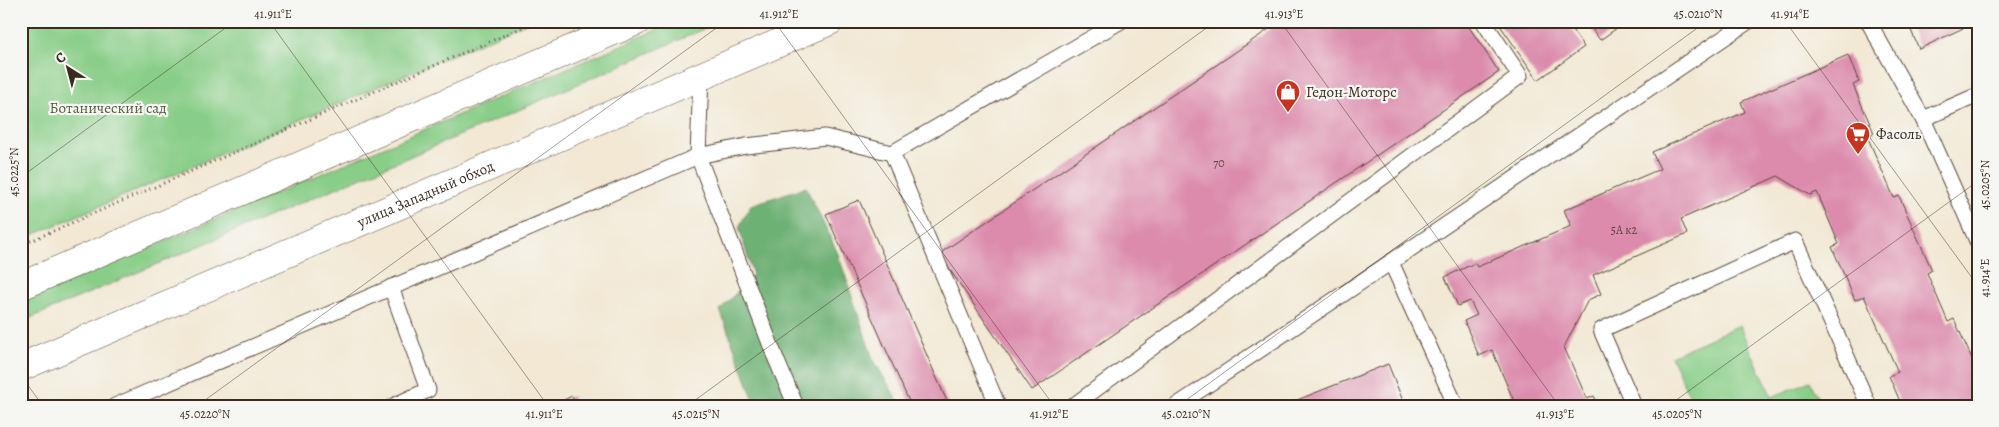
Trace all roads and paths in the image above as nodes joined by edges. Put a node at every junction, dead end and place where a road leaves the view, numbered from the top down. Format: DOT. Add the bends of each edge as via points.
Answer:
graph roads {
  1 [pos="537,21"];
  2 [pos="610,21"];
  3 [pos="637,21"];
  4 [pos="830,21"];
  5 [pos="1122,21"];
  6 [pos="1483,21"];
  7 [pos="1748,21"];
  8 [pos="1868,21"];
  9 [pos="559,55"];
  10 [pos="701,76"];
  11 [pos="1978,95"];
  12 [pos="1923,119"];
  13 [pos="892,153"];
  14 [pos="698,156"];
  15 [pos="1978,243"];
  16 [pos="21,245"];
  17 [pos="1391,262"];
  18 [pos="21,286"];
  19 [pos="391,287"];
  20 [pos="21,367"];
  21 [pos="115,406"];
  22 [pos="393,406"];
  23 [pos="796,406"];
  24 [pos="998,406"];
  25 [pos="1073,406"];
  26 [pos="1176,406"];
  27 [pos="1456,406"];
  28 [pos="1634,406"];
  29 [pos="1869,406"];
  1 -- 16 [label="path"];
  2 -- 9 [label="lane"];
  3 -- 9 [label="main road"];
  4 -- 10 [label="main road, улица Западный обход"];
  5 -- 13 [label="lane"];
  6 -- 25 [label="lane" via="1520,76"];
  7 -- 17 [label="lane"];
  8 -- 12 [label="lane"];
  9 -- 18 [label="main road"];
  10 -- 14 [label="lane"];
  10 -- 20 [label="main road, улица Западный обход"];
  11 -- 12 [label="lane"];
  12 -- 15 [label="lane"];
  13 -- 14 [label="lane" via="825,138 746,146"];
  13 -- 24 [label="lane"];
  14 -- 19 [label="lane"];
  14 -- 23 [label="lane"];
  17 -- 26 [label="lane"];
  17 -- 27 [label="lane"];
  19 -- 21 [label="lane"];
  19 -- 22 [label="lane" via="428,390"];
  28 -- 29 [label="lane" via="1601,330 1795,241"];
}
